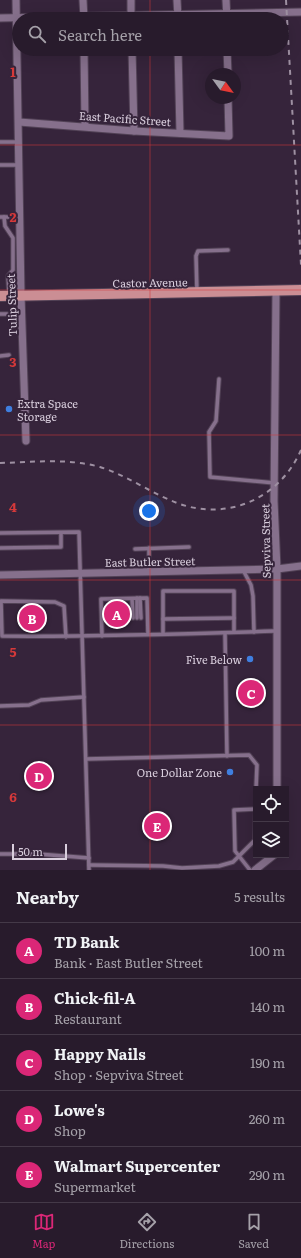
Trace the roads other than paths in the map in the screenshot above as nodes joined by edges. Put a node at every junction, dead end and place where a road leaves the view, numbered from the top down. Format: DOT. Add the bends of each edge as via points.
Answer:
graph roads {
  1 [pos="16,0"];
  2 [pos="83,0"];
  3 [pos="131,0"];
  4 [pos="178,0"];
  5 [pos="226,0"];
  6 [pos="16,12"];
  7 [pos="84,12"];
  8 [pos="131,12"];
  9 [pos="178,12"];
  10 [pos="227,12"];
  11 [pos="301,12"];
  12 [pos="289,13"];
  13 [pos="0,18"];
  14 [pos="12,18"];
  15 [pos="17,56"];
  16 [pos="84,56"];
  17 [pos="132,56"];
  18 [pos="178,56"];
  19 [pos="227,56"];
  20 [pos="228,68"];
  21 [pos="228,104"];
  22 [pos="19,122"];
  23 [pos="85,126"];
  24 [pos="134,131"];
  25 [pos="180,133"];
  26 [pos="0,142"];
  27 [pos="19,142"];
  28 [pos="0,165"];
  29 [pos="20,165"];
  30 [pos="2,217"];
  31 [pos="20,217"];
  32 [pos="228,250"];
  33 [pos="301,290"];
  34 [pos="276,292"];
  35 [pos="197,293"];
  36 [pos="5,296"];
  37 [pos="22,296"];
  38 [pos="0,314"];
  39 [pos="7,314"];
  40 [pos="0,356"];
  41 [pos="9,356"];
  42 [pos="218,379"];
  43 [pos="26,441"];
  44 [pos="275,483"];
  45 [pos="61,532"];
  46 [pos="0,533"];
  47 [pos="189,547"];
  48 [pos="0,548"];
  49 [pos="149,548"];
  50 [pos="135,549"];
  51 [pos="301,566"];
  52 [pos="276,569"];
  53 [pos="243,570"];
  54 [pos="150,572"];
  55 [pos="81,573"];
  56 [pos="0,575"];
  57 [pos="136,598"];
  58 [pos="234,618"];
  59 [pos="163,619"];
  60 [pos="277,631"];
  61 [pos="234,632"];
  62 [pos="254,632"];
  63 [pos="225,633"];
  64 [pos="148,634"];
  65 [pos="163,634"];
  66 [pos="137,635"];
  67 [pos="102,636"];
  68 [pos="66,637"];
  69 [pos="82,637"];
  70 [pos="84,697"];
  71 [pos="0,706"];
  72 [pos="227,756"];
  73 [pos="86,759"];
  74 [pos="256,786"];
  75 [pos="277,786"];
  76 [pos="253,809"];
  77 [pos="256,822"];
  78 [pos="0,854"];
  79 [pos="239,856"];
  80 [pos="89,858"];
  81 [pos="270,858"];
  82 [pos="89,865"];
  83 [pos="89,870"];
  84 [pos="250,870"];
  85 [pos="255,870"];
  1 -- 6 [label="street, Tulip Street"];
  2 -- 7 [label="street"];
  3 -- 8 [label="street"];
  4 -- 9 [label="street"];
  5 -- 10 [label="street"];
  11 -- 12 [label="street"];
  13 -- 14 [label="street"];
  15 -- 22 [label="street, Tulip Street"];
  16 -- 23 [label="street"];
  17 -- 24 [label="street"];
  18 -- 25 [label="street"];
  19 -- 20 [label="street"];
  21 -- 25 [label="street, East Pacific Street" via="229,136"];
  22 -- 23 [label="street, East Pacific Street"];
  22 -- 27 [label="street, Tulip Street"];
  23 -- 24 [label="street, East Pacific Street"];
  24 -- 25 [label="street, East Pacific Street"];
  26 -- 27 [label="lane"];
  27 -- 29 [label="street, Tulip Street"];
  28 -- 29 [label="lane"];
  29 -- 31 [label="street, Tulip Street"];
  30 -- 31 [label="lane"];
  30 -- 36 [label="lane" via="13,238 13,270 8,276"];
  31 -- 37 [label="street, Tulip Street"];
  32 -- 35 [label="lane" via="198,251"];
  33 -- 34 [label="main road, Castor Avenue"];
  34 -- 35 [label="main road, Castor Avenue"];
  34 -- 44 [label="street, Sepviva Street"];
  35 -- 37 [label="main road, Castor Avenue"];
  36 -- 37 [label="main road, Castor Avenue"];
  37 -- 43 [label="street, Tulip Street"];
  38 -- 39 [label="lane"];
  40 -- 41 [label="lane"];
  42 -- 44 [label="lane" via="216,420 209,432 210,477"];
  44 -- 52 [label="street, Sepviva Street"];
  45 -- 46 [label="lane"];
  45 -- 48 [label="lane" via="61,547"];
  45 -- 55 [label="lane" via="79,532"];
  47 -- 49 [label="lane"];
  49 -- 50 [label="lane"];
  49 -- 54 [label="lane"];
  51 -- 52 [label="street, East Butler Street"];
  52 -- 53 [label="street, East Butler Street"];
  52 -- 60 [label="street, Sepviva Street"];
  53 -- 54 [label="street, East Butler Street"];
  53 -- 62 [label="lane" via="251,585 253,596"];
  54 -- 55 [label="street, East Butler Street"];
  55 -- 56 [label="street, East Butler Street"];
  55 -- 69 [label="lane"];
  57 -- 57 [label="lane" via="137,618"];
  57 -- 64 [label="lane" via="146,598"];
  57 -- 67 [label="lane" via="101,600"];
  58 -- 59 [label="lane"];
  58 -- 59 [label="lane" via="234,590 163,591"];
  58 -- 61 [label="lane"];
  59 -- 65 [label="lane"];
  60 -- 62 [label="lane"];
  60 -- 75 [label="street, Sepviva Street"];
  61 -- 62 [label="lane"];
  61 -- 63 [label="lane"];
  63 -- 65 [label="lane"];
  63 -- 72 [label="lane"];
  64 -- 65 [label="lane"];
  64 -- 66 [label="lane"];
  66 -- 66 [label="lane" via="137,630"];
  66 -- 67 [label="lane"];
  67 -- 69 [label="lane"];
  68 -- 68 [label="lane" via="2,636 1,601 55,602 64,606"];
  68 -- 69 [label="lane"];
  69 -- 70 [label="lane"];
  70 -- 71 [label="lane" via="41,700 29,705"];
  70 -- 73 [label="lane"];
  72 -- 73 [label="lane"];
  72 -- 74 [label="lane" via="249,755 254,760 257,765"];
  73 -- 80 [label="lane"];
  76 -- 79 [label="lane" via="234,810 235,851"];
  77 -- 79 [label="lane" via="255,840"];
  78 -- 80 [label="lane"];
  79 -- 82 [label="lane" via="233,862 219,866 182,868"];
  79 -- 84 [label="lane"];
  80 -- 82 [label="lane"];
  81 -- 85 [label="street"];
  82 -- 83 [label="lane"];
}
